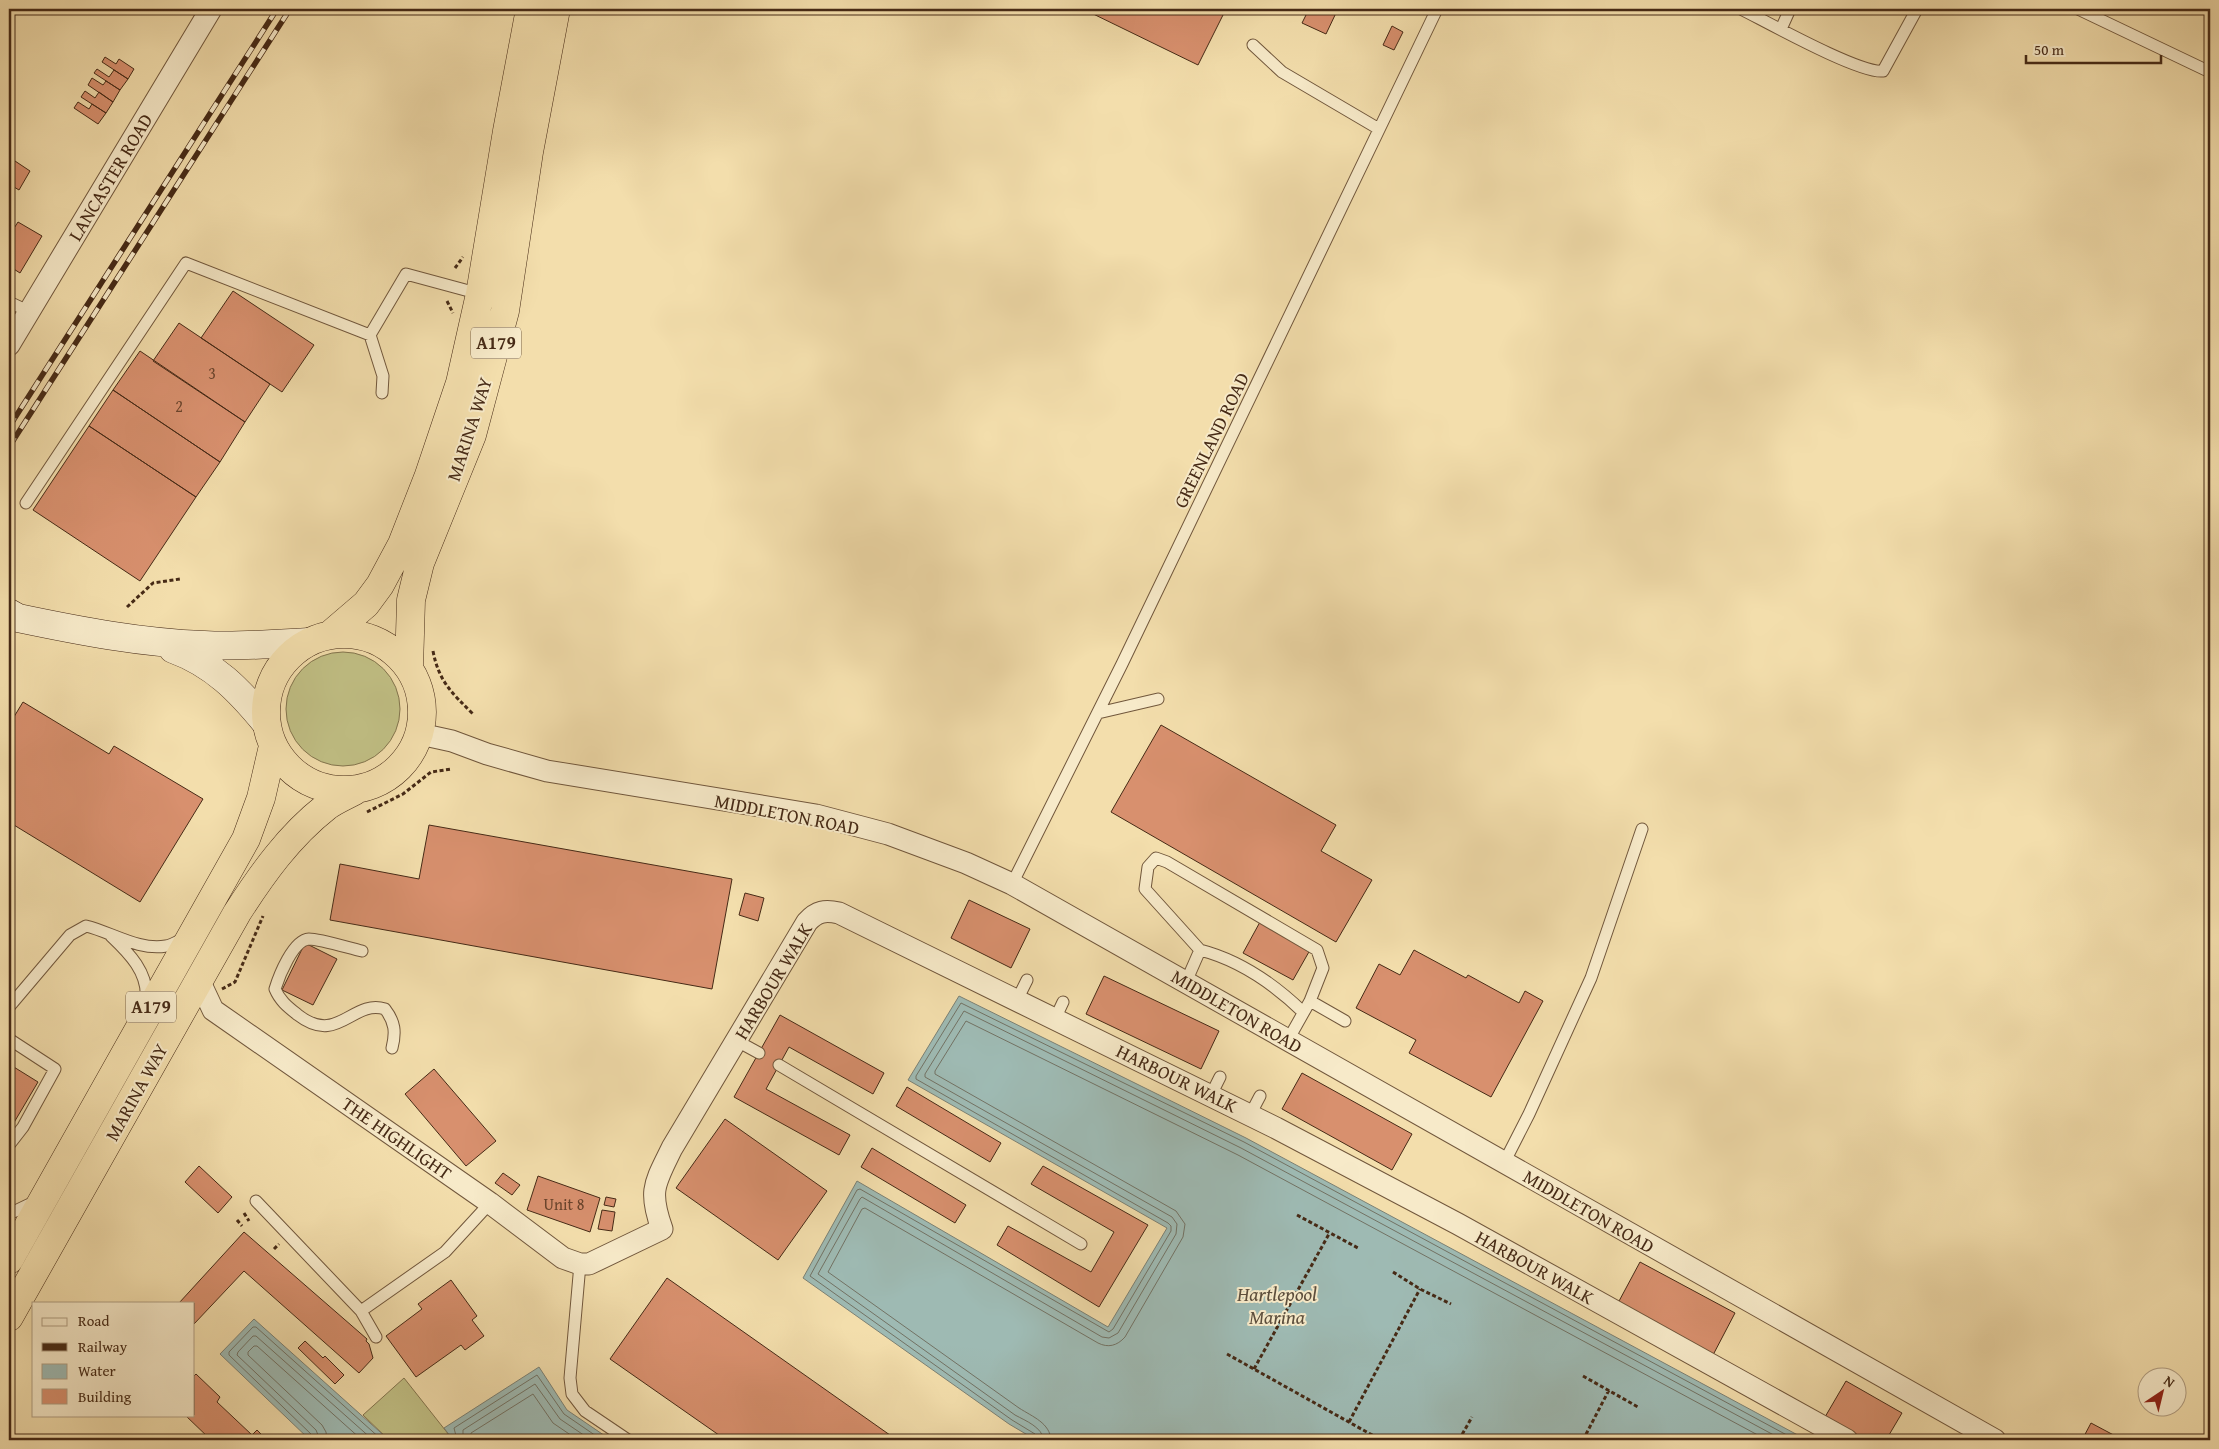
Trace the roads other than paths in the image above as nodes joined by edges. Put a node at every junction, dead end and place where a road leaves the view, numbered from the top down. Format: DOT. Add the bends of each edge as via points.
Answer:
graph roads {
  1 [pos="209,9"];
  2 [pos="530,9"];
  3 [pos="556,9"];
  4 [pos="1437,9"];
  5 [pos="1741,9"];
  6 [pos="1790,9"];
  7 [pos="1917,9"];
  8 [pos="2078,9"];
  9 [pos="1781,29"];
  10 [pos="1253,45"];
  11 [pos="2210,72"];
  12 [pos="1379,129"];
  13 [pos="480,294"];
  14 [pos="9,302"];
  15 [pos="30,312"];
  16 [pos="370,335"];
  17 [pos="9,345"];
  18 [pos="382,393"];
  19 [pos="26,503"];
  20 [pos="12,616"];
  21 [pos="320,638"];
  22 [pos="153,641"];
  23 [pos="409,668"];
  24 [pos="1158,698"];
  25 [pos="1098,713"];
  26 [pos="420,734"];
  27 [pos="269,735"];
  28 [pos="359,802"];
  29 [pos="1642,829"];
  30 [pos="1012,884"];
  31 [pos="104,930"];
  32 [pos="192,934"];
  33 [pos="1200,950"];
  34 [pos="362,951"];
  35 [pos="1027,980"];
  36 [pos="1186,982"];
  37 [pos="210,985"];
  38 [pos="1017,1000"];
  39 [pos="1310,1001"];
  40 [pos="9,1007"];
  41 [pos="213,1010"];
  42 [pos="181,1012"];
  43 [pos="1304,1012"];
  44 [pos="145,1018"];
  45 [pos="1345,1021"];
  46 [pos="9,1039"];
  47 [pos="1288,1040"];
  48 [pos="737,1041"];
  49 [pos="392,1048"];
  50 [pos="758,1054"];
  51 [pos="779,1066"];
  52 [pos="9,1145"];
  53 [pos="1504,1163"];
  54 [pos="47,1192"];
  55 [pos="256,1202"];
  56 [pos="490,1203"];
  57 [pos="9,1214"];
  58 [pos="1081,1244"];
  59 [pos="9,1260"];
  60 [pos="580,1264"];
  61 [pos="361,1311"];
  62 [pos="9,1317"];
  63 [pos="376,1337"];
  64 [pos="628,1440"];
  65 [pos="1847,1440"];
  66 [pos="1995,1440"];
  1 -- 15 [label="street, LANCASTER ROAD"];
  2 -- 13 [label="highway, MARINA WAY / A179"];
  3 -- 23 [label="highway, MARINA WAY / A179" via="504,311 472,435 420,563 411,600"];
  4 -- 12 [label="lane, GREENLAND ROAD"];
  5 -- 9 [label="lane"];
  6 -- 9 [label="lane"];
  7 -- 9 [label="lane" via="1883,71 1875,72 1854,64"];
  8 -- 11 [label="lane"];
  10 -- 12 [label="lane" via="1282,72"];
  12 -- 25 [label="lane, GREENLAND ROAD"];
  13 -- 16 [label="lane" via="406,274"];
  13 -- 21 [label="highway, MARINA WAY / A179" via="460,383 402,544 366,604"];
  14 -- 15 [label="lane"];
  15 -- 17 [label="street, LANCASTER ROAD"];
  16 -- 18 [label="lane" via="383,376"];
  16 -- 19 [label="lane" via="186,263"];
  20 -- 22 [label="main road" via="86,632"];
  21 -- 22 [label="main road" via="252,646"];
  21 -- 23 [label="highway, A179" via="354,634 375,640 394,651"];
  21 -- 27 [label="highway, A179" via="288,656 274,676 266,699"];
  22 -- 27 [label="main road" via="215,670 248,701"];
  23 -- 26 [label="highway, A179" via="420,688 423,711"];
  24 -- 25 [label="lane"];
  25 -- 30 [label="lane, GREENLAND ROAD"];
  26 -- 28 [label="highway, A179" via="411,755 396,772 377,784"];
  26 -- 30 [label="street, MIDDLETON ROAD" via="547,771 816,815 888,834"];
  27 -- 28 [label="highway, A179" via="287,767 307,782"];
  27 -- 32 [label="highway, MARINA WAY / A179" via="262,798 246,839"];
  28 -- 37 [label="highway, MARINA WAY / A179" via="327,806 295,834 256,884"];
  29 -- 53 [label="lane" via="1590,978"];
  30 -- 36 [label="street, MIDDLETON ROAD"];
  31 -- 32 [label="lane" via="141,946 167,946"];
  31 -- 40 [label="lane" via="86,926 70,934"];
  31 -- 44 [label="lane" via="131,955 148,986"];
  32 -- 44 [label="highway, MARINA WAY / A179"];
  33 -- 36 [label="lane"];
  33 -- 39 [label="lane" via="1145,889 1148,866 1156,858 1317,950 1323,968"];
  33 -- 43 [label="lane" via="1233,962 1259,977"];
  34 -- 49 [label="lane" via="308,939 300,943 280,974 275,989 278,998 287,1006 317,1026 333,1025 367,1008 385,1009 396,1034"];
  35 -- 38 [label="lane"];
  36 -- 47 [label="street, MIDDLETON ROAD"];
  37 -- 41 [label="street"];
  37 -- 42 [label="highway, MARINA WAY / A179"];
  38 -- 48 [label="street, HARBOUR WALK" via="841,914 826,910 814,914 806,922"];
  38 -- 65 [label="street, HARBOUR WALK" via="1059,1010 1255,1106 1458,1224"];
  39 -- 43 [label="lane"];
  39 -- 45 [label="lane"];
  41 -- 42 [label="street"];
  41 -- 56 [label="street, THE HIGHLIGHT"];
  42 -- 62 [label="highway, MARINA WAY / A179"];
  43 -- 47 [label="lane"];
  44 -- 54 [label="highway, MARINA WAY / A179"];
  46 -- 52 [label="lane" via="55,1069 23,1127"];
  47 -- 53 [label="street, MIDDLETON ROAD"];
  48 -- 50 [label="lane"];
  48 -- 60 [label="street, HARBOUR WALK" via="672,1148 655,1183 656,1210 662,1229 596,1261"];
  51 -- 58 [label="lane"];
  53 -- 66 [label="street, MIDDLETON ROAD"];
  54 -- 57 [label="lane" via="29,1206"];
  54 -- 59 [label="highway, MARINA WAY / A179"];
  55 -- 61 [label="lane"];
  56 -- 60 [label="street, THE HIGHLIGHT" via="563,1258"];
  56 -- 61 [label="lane" via="445,1252"];
  60 -- 64 [label="lane" via="570,1378 572,1394 585,1411"];
  61 -- 63 [label="lane"];
}
